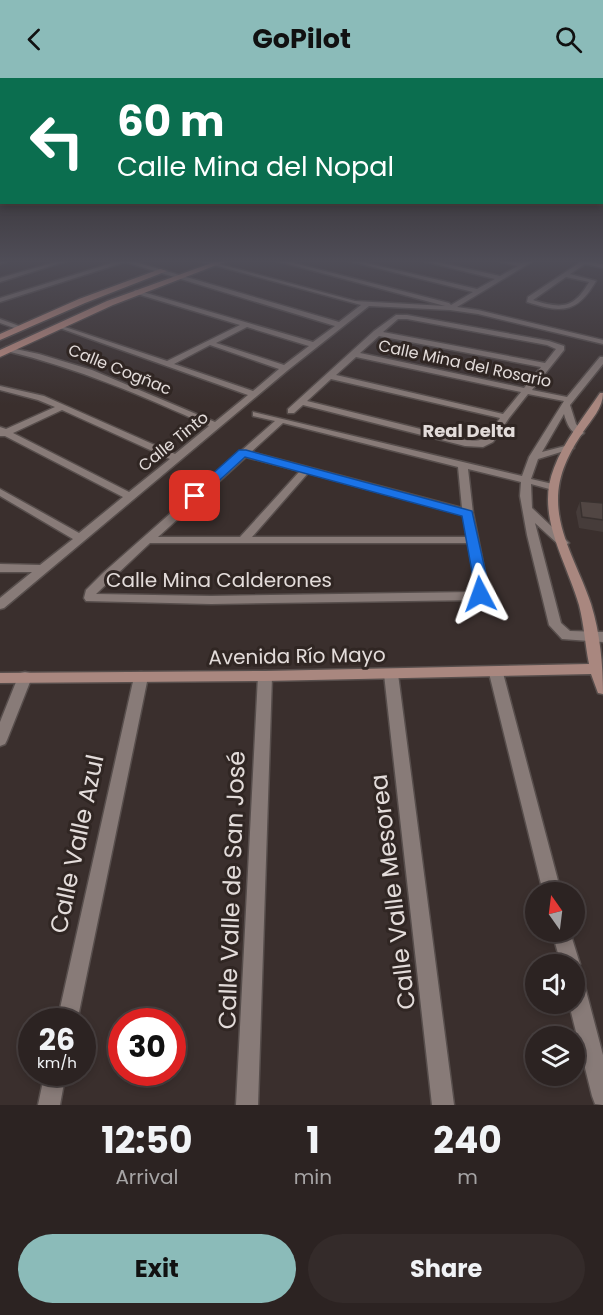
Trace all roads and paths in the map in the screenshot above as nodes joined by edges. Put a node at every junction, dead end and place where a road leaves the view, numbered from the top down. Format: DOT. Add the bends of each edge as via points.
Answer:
graph roads {
  1 [pos="64,309"];
  2 [pos="97,309"];
  3 [pos="192,309"];
  4 [pos="285,309"];
  5 [pos="361,309"];
  6 [pos="456,309"];
  7 [pos="0,321"];
  8 [pos="246,325"];
  9 [pos="340,325"];
  10 [pos="57,326"];
  11 [pos="20,328"];
  12 [pos="548,329"];
  13 [pos="377,333"];
  14 [pos="0,337"];
  15 [pos="603,342"];
  16 [pos="210,343"];
  17 [pos="315,345"];
  18 [pos="603,348"];
  19 [pos="8,349"];
  20 [pos="354,354"];
  21 [pos="603,359"];
  22 [pos="169,363"];
  23 [pos="547,366"];
  24 [pos="285,368"];
  25 [pos="603,375"];
  26 [pos="329,376"];
  27 [pos="0,388"];
  28 [pos="579,388"];
  29 [pos="527,390"];
  30 [pos="254,394"];
  31 [pos="603,395"];
  32 [pos="301,402"];
  33 [pos="568,403"];
  34 [pos="62,407"];
  35 [pos="291,411"];
  36 [pos="256,414"];
  37 [pos="506,417"];
  38 [pos="281,420"];
  39 [pos="216,426"];
  40 [pos="2,433"];
  41 [pos="580,433"];
  42 [pos="569,448"];
  43 [pos="243,453"];
  44 [pos="534,457"];
  45 [pos="176,458"];
  46 [pos="463,465"];
  47 [pos="305,471"];
  48 [pos="525,480"];
  49 [pos="554,487"];
  50 [pos="0,492"];
  51 [pos="129,496"];
  52 [pos="527,509"];
  53 [pos="468,513"];
  54 [pos="79,538"];
  55 [pos="147,540"];
  56 [pos="243,540"];
  57 [pos="472,540"];
  58 [pos="562,543"];
  59 [pos="0,568"];
  60 [pos="42,569"];
  61 [pos="0,605"];
  62 [pos="597,637"];
  63 [pos="599,669"];
  64 [pos="496,673"];
  65 [pos="391,674"];
  66 [pos="25,676"];
  67 [pos="265,676"];
  68 [pos="141,677"];
  69 [pos="0,678"];
  70 [pos="603,689"];
  71 [pos="0,740"];
  72 [pos="549,882"];
  73 [pos="70,1008"];
  74 [pos="582,1014"];
  75 [pos="53,1086"];
  76 [pos="603,1096"];
  77 [pos="49,1105"];
  78 [pos="247,1105"];
  79 [pos="443,1105"];
  1 -- 11 [label="main road"];
  2 -- 10 [label="main road"];
  3 -- 8 [label="street"];
  4 -- 9 [label="street"];
  5 -- 9 [label="street, Calle Tinto"];
  6 -- 12 [label="street"];
  7 -- 11 [label="street"];
  8 -- 16 [label="street"];
  8 -- 17 [label="street"];
  9 -- 17 [label="street, Calle Tinto"];
  10 -- 19 [label="main road"];
  10 -- 22 [label="street"];
  11 -- 14 [label="main road"];
  11 -- 19 [label="main road" via="28,334"];
  12 -- 15 [label="street"];
  12 -- 18 [label="street"];
  13 -- 20 [label="street"];
  13 -- 23 [label="street"];
  13 -- 23 [label="street" via="398,316 559,346 561,350"];
  16 -- 22 [label="street"];
  16 -- 24 [label="street"];
  17 -- 24 [label="street, Calle Tinto"];
  19 -- 39 [label="street, Calle Cogñac" via="86,370"];
  20 -- 26 [label="street"];
  20 -- 29 [label="street, Calle Mina del Rosario"];
  21 -- 28 [label="street"];
  22 -- 30 [label="street"];
  23 -- 29 [label="street"];
  24 -- 30 [label="street, Calle Tinto"];
  25 -- 28 [label="street, Calle Mina del Rosario"];
  26 -- 32 [label="street"];
  26 -- 37 [label="street"];
  27 -- 34 [label="street"];
  28 -- 33 [label="street"];
  29 -- 33 [label="street, Calle Mina del Rosario"];
  29 -- 37 [label="street"];
  30 -- 39 [label="street, Calle Tinto"];
  31 -- 41 [label="street"];
  32 -- 35 [label="street"];
  32 -- 37 [label="street" via="465,443 490,441"];
  33 -- 41 [label="street, Calle Mina del Rosario" via="572,425"];
  33 -- 44 [label="street"];
  34 -- 40 [label="street"];
  34 -- 45 [label="street"];
  36 -- 38 [label="street"];
  38 -- 43 [label="street, Calle Mina Calderones"];
  38 -- 46 [label="street"];
  39 -- 45 [label="street, Calle Tinto"];
  40 -- 51 [label="street"];
  41 -- 42 [label="street"];
  42 -- 44 [label="street"];
  42 -- 49 [label="street"];
  43 -- 47 [label="street"];
  43 -- 55 [label="street, Calle Mina Calderones"];
  44 -- 48 [label="street"];
  45 -- 51 [label="street, Calle Tinto"];
  46 -- 48 [label="street"];
  46 -- 53 [label="street, Calle Mina Calderones"];
  47 -- 53 [label="street"];
  47 -- 56 [label="street"];
  48 -- 49 [label="street"];
  48 -- 52 [label="street"];
  49 -- 58 [label="street"];
  50 -- 54 [label="street"];
  51 -- 54 [label="street, Calle Tinto"];
  52 -- 58 [label="street"];
  52 -- 62 [label="street" via="555,625 573,637"];
  53 -- 57 [label="street, Calle Mina Calderones"];
  54 -- 60 [label="street, Calle Tinto"];
  55 -- 56 [label="street"];
  55 -- 57 [label="street, Calle Mina Calderones" via="96,586 90,598 474,597 480,594 481,583"];
  56 -- 57 [label="street"];
  58 -- 62 [label="street"];
  59 -- 60 [label="street"];
  60 -- 61 [label="street, Calle Tinto"];
  62 -- 63 [label="street"];
  63 -- 64 [label="street, Avenida Río Mayo"];
  63 -- 70 [label="street"];
  64 -- 65 [label="street, Avenida Río Mayo"];
  64 -- 72 [label="street"];
  65 -- 67 [label="street, Avenida Río Mayo"];
  65 -- 79 [label="street, Calle Valle Mesorea"];
  66 -- 68 [label="street, Avenida Río Mayo"];
  66 -- 69 [label="street, Avenida Río Mayo"];
  66 -- 71 [label="street"];
  67 -- 68 [label="street, Avenida Río Mayo"];
  67 -- 78 [label="street, Calle Valle de San José"];
  68 -- 73 [label="street, Calle Valle Azul"];
  74 -- 76 [label="street"];
  75 -- 77 [label="street"];
}
